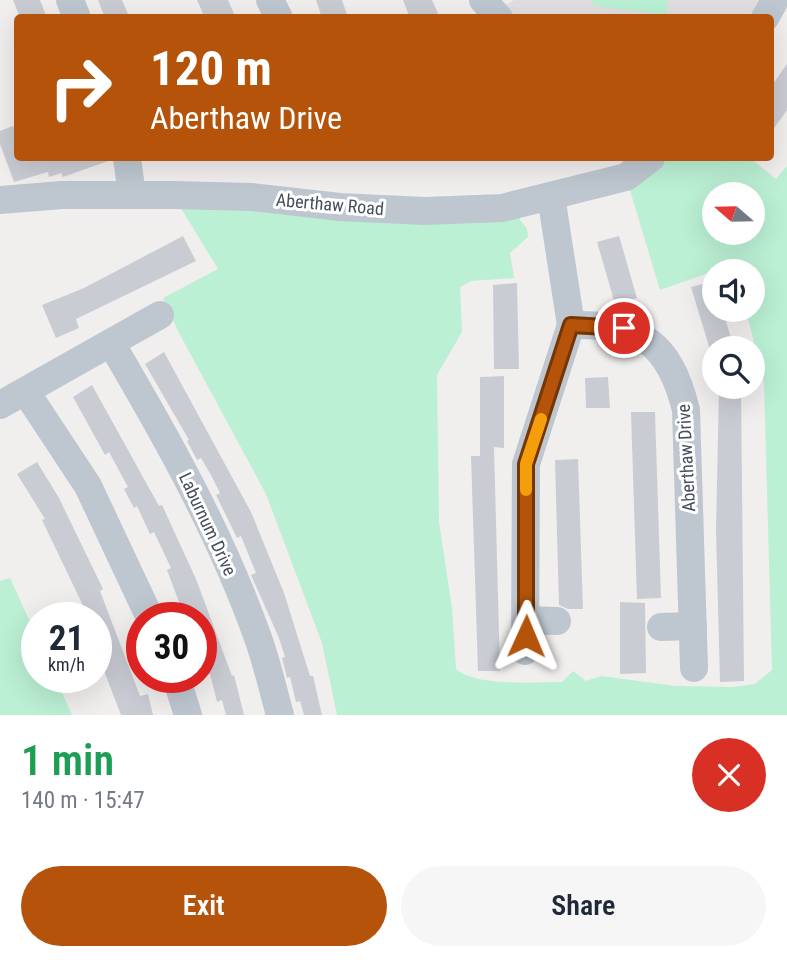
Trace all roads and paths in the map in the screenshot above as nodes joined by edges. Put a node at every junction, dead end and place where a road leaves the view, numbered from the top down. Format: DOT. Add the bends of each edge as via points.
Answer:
graph roads {
  1 [pos="127,161"];
  2 [pos="646,161"];
  3 [pos="132,195"];
  4 [pos="551,196"];
  5 [pos="0,200"];
  6 [pos="160,315"];
  7 [pos="571,325"];
  8 [pos="111,343"];
  9 [pos="26,391"];
  10 [pos="0,405"];
  11 [pos="143,602"];
  12 [pos="527,620"];
  13 [pos="557,621"];
  14 [pos="693,626"];
  15 [pos="661,627"];
  16 [pos="525,651"];
  17 [pos="694,668"];
  18 [pos="181,693"];
  19 [pos="188,715"];
  20 [pos="280,715"];
  1 -- 3 [label="street"];
  2 -- 4 [label="street, Aberthaw Road" via="626,177"];
  3 -- 4 [label="street, Aberthaw Road" via="252,197 425,211 502,208"];
  3 -- 5 [label="street, Aberthaw Road"];
  4 -- 7 [label="street"];
  6 -- 8 [label="street"];
  7 -- 12 [label="street" via="526,464"];
  7 -- 14 [label="street, Aberthaw Drive" via="624,328 639,334 669,363 680,385 686,410"];
  8 -- 9 [label="street"];
  8 -- 20 [label="street, Laburnum Drive" via="170,444 232,571"];
  9 -- 10 [label="street"];
  9 -- 11 [label="street" via="89,486"];
  12 -- 13 [label="street"];
  12 -- 16 [label="street"];
  14 -- 15 [label="street"];
  14 -- 17 [label="street, Aberthaw Drive"];
  18 -- 19 [label="street"];
}
